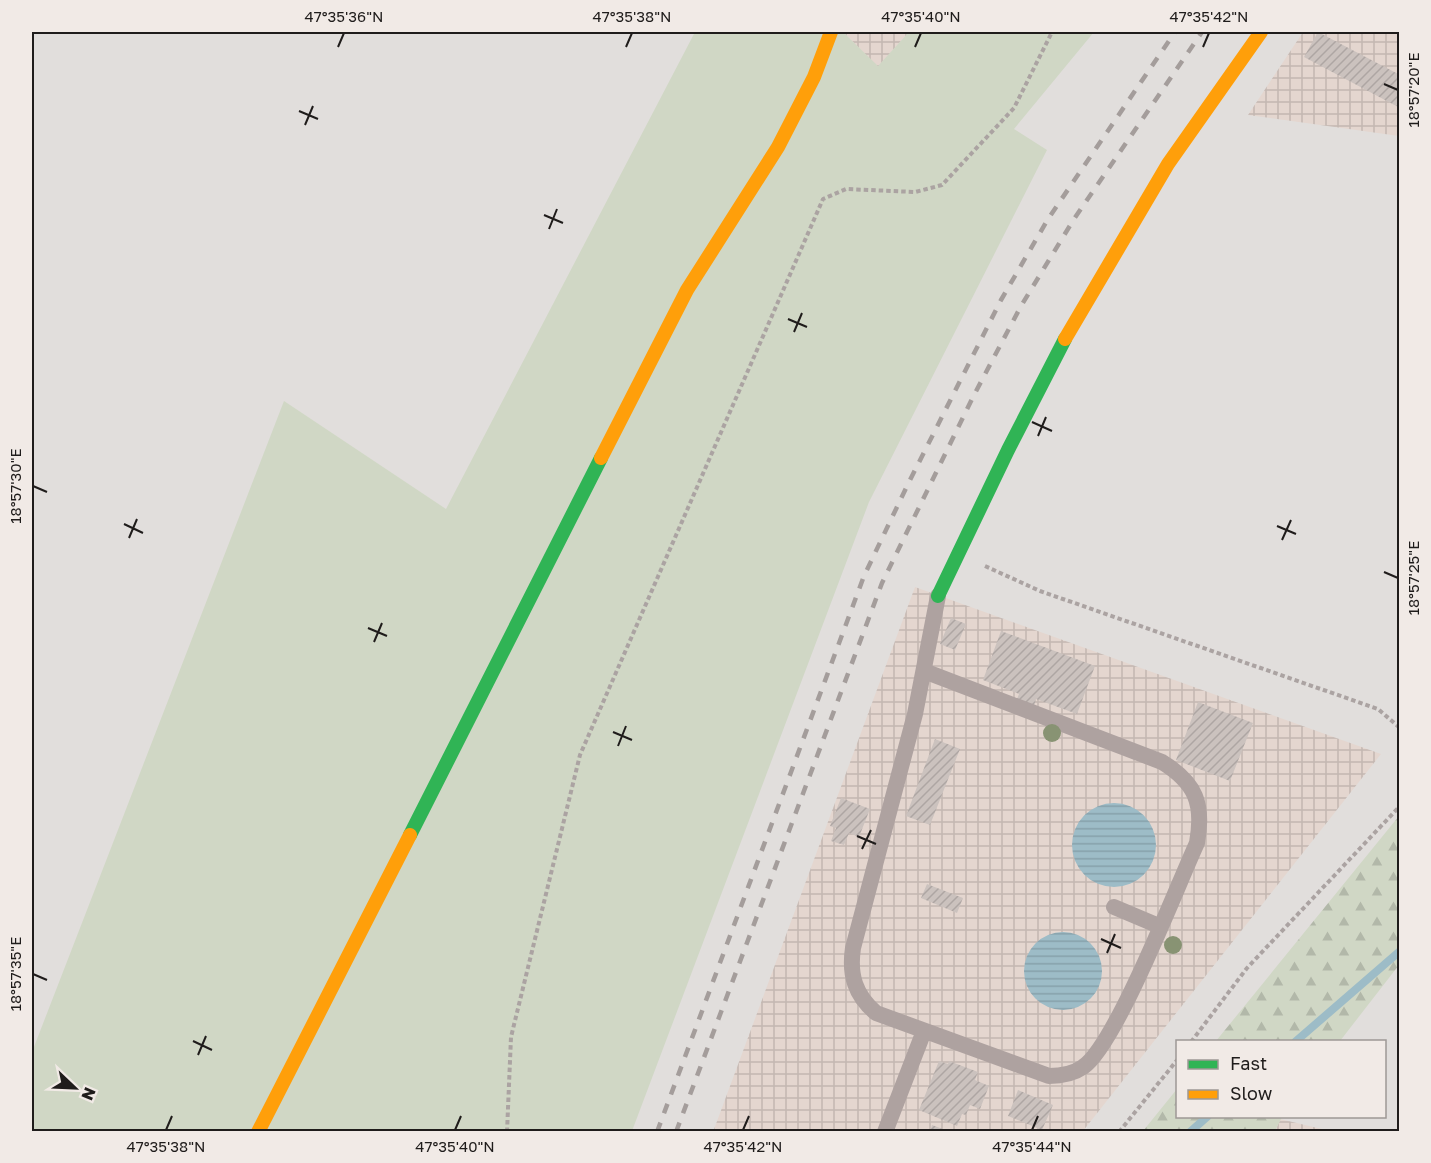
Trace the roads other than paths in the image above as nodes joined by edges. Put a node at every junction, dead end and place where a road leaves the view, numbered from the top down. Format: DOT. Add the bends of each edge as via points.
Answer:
graph roads {
  1 [pos="831,32"];
  2 [pos="1261,32"];
  3 [pos="842,40"];
  4 [pos="813,77"];
  5 [pos="938,596"];
  6 [pos="924,671"];
  7 [pos="1114,907"];
  8 [pos="1159,926"];
  9 [pos="924,1031"];
  10 [pos="258,1131"];
  11 [pos="885,1131"];
  1 -- 4 [label="street"];
  2 -- 5 [label="street" via="1227,75 1089,297"];
  3 -- 4 [label="street"];
  4 -- 10 [label="street" via="778,147 687,290"];
  5 -- 6 [label="lane"];
  6 -- 8 [label="lane" via="1135,750 1179,772 1197,799 1201,822 1197,843"];
  6 -- 9 [label="lane" via="850,969 865,1004 876,1013"];
  7 -- 8 [label="lane"];
  8 -- 9 [label="lane" via="1100,1049 1084,1066 1065,1075 1049,1076"];
  9 -- 11 [label="lane"];
}
